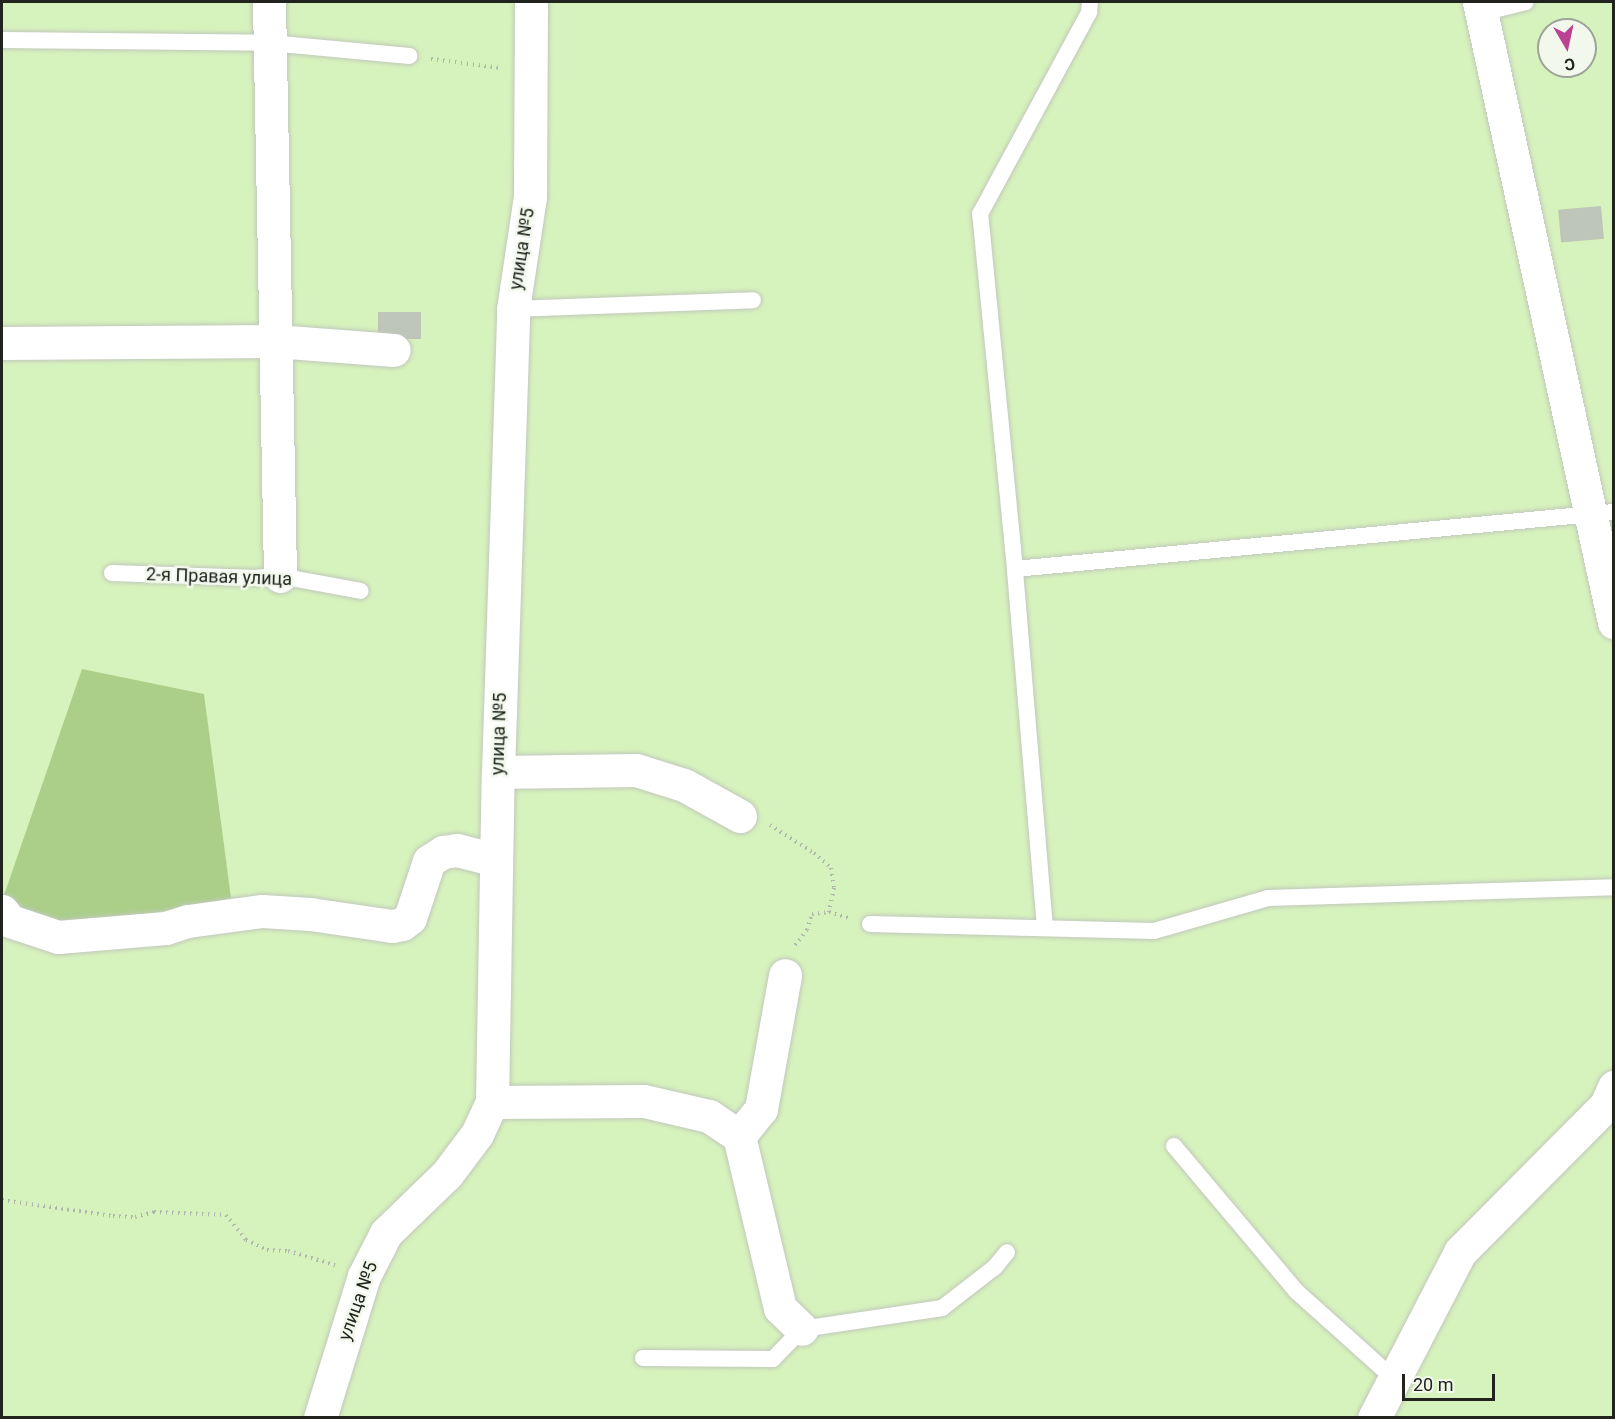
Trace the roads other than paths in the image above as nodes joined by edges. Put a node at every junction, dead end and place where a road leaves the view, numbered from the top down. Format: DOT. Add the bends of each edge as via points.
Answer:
graph roads {
  1 [pos="269,2"];
  2 [pos="531,2"];
  3 [pos="1090,2"];
  4 [pos="1526,2"];
  5 [pos="1480,7"];
  6 [pos="2,40"];
  7 [pos="270,43"];
  8 [pos="409,56"];
  9 [pos="753,300"];
  10 [pos="513,309"];
  11 [pos="275,341"];
  12 [pos="2,344"];
  13 [pos="394,350"];
  14 [pos="1602,514"];
  15 [pos="1015,569"];
  16 [pos="112,573"];
  17 [pos="280,576"];
  18 [pos="361,591"];
  19 [pos="1614,622"];
  20 [pos="498,772"];
  21 [pos="740,816"];
  22 [pos="496,860"];
  23 [pos="1614,887"];
  24 [pos="2,910"];
  25 [pos="870,924"];
  26 [pos="1045,928"];
  27 [pos="785,975"];
  28 [pos="1614,1087"];
  29 [pos="492,1102"];
  30 [pos="739,1136"];
  31 [pos="1174,1146"];
  32 [pos="1007,1252"];
  33 [pos="802,1329"];
  34 [pos="643,1358"];
  35 [pos="1394,1379"];
  36 [pos="320,1418"];
  37 [pos="1374,1418"];
  1 -- 7 [label="street"];
  2 -- 10 [label="street, улица №5" via="530,197"];
  3 -- 15 [label="lane" via="1089,12 980,214"];
  4 -- 5 [label="lane"];
  5 -- 14 [label="street"];
  6 -- 7 [label="lane"];
  7 -- 8 [label="lane"];
  7 -- 11 [label="street"];
  9 -- 10 [label="lane"];
  10 -- 20 [label="street, улица №5"];
  11 -- 12 [label="street"];
  11 -- 13 [label="street"];
  11 -- 17 [label="street"];
  14 -- 15 [label="lane"];
  14 -- 19 [label="street"];
  15 -- 26 [label="lane"];
  16 -- 17 [label="lane, 2-я Правая улица"];
  17 -- 18 [label="lane, 2-я Правая улица"];
  20 -- 21 [label="street" via="636,770 684,785"];
  20 -- 22 [label="street, улица №5"];
  22 -- 24 [label="street" via="457,850 443,852 429,861 410,918 392,926 262,911 188,921 166,928 58,937 10,921"];
  22 -- 29 [label="street, улица №5"];
  23 -- 26 [label="lane" via="1268,898 1154,931"];
  25 -- 26 [label="lane"];
  27 -- 30 [label="street" via="761,1109"];
  28 -- 35 [label="street" via="1606,1105 1460,1252"];
  29 -- 30 [label="street" via="644,1101 709,1116"];
  29 -- 36 [label="street, улица №5" via="477,1134 447,1174 386,1233 364,1276"];
  30 -- 33 [label="street" via="780,1308"];
  31 -- 35 [label="lane" via="1296,1291"];
  32 -- 33 [label="lane" via="995,1267 942,1308"];
  33 -- 34 [label="lane" via="773,1359"];
  35 -- 37 [label="street"];
}
